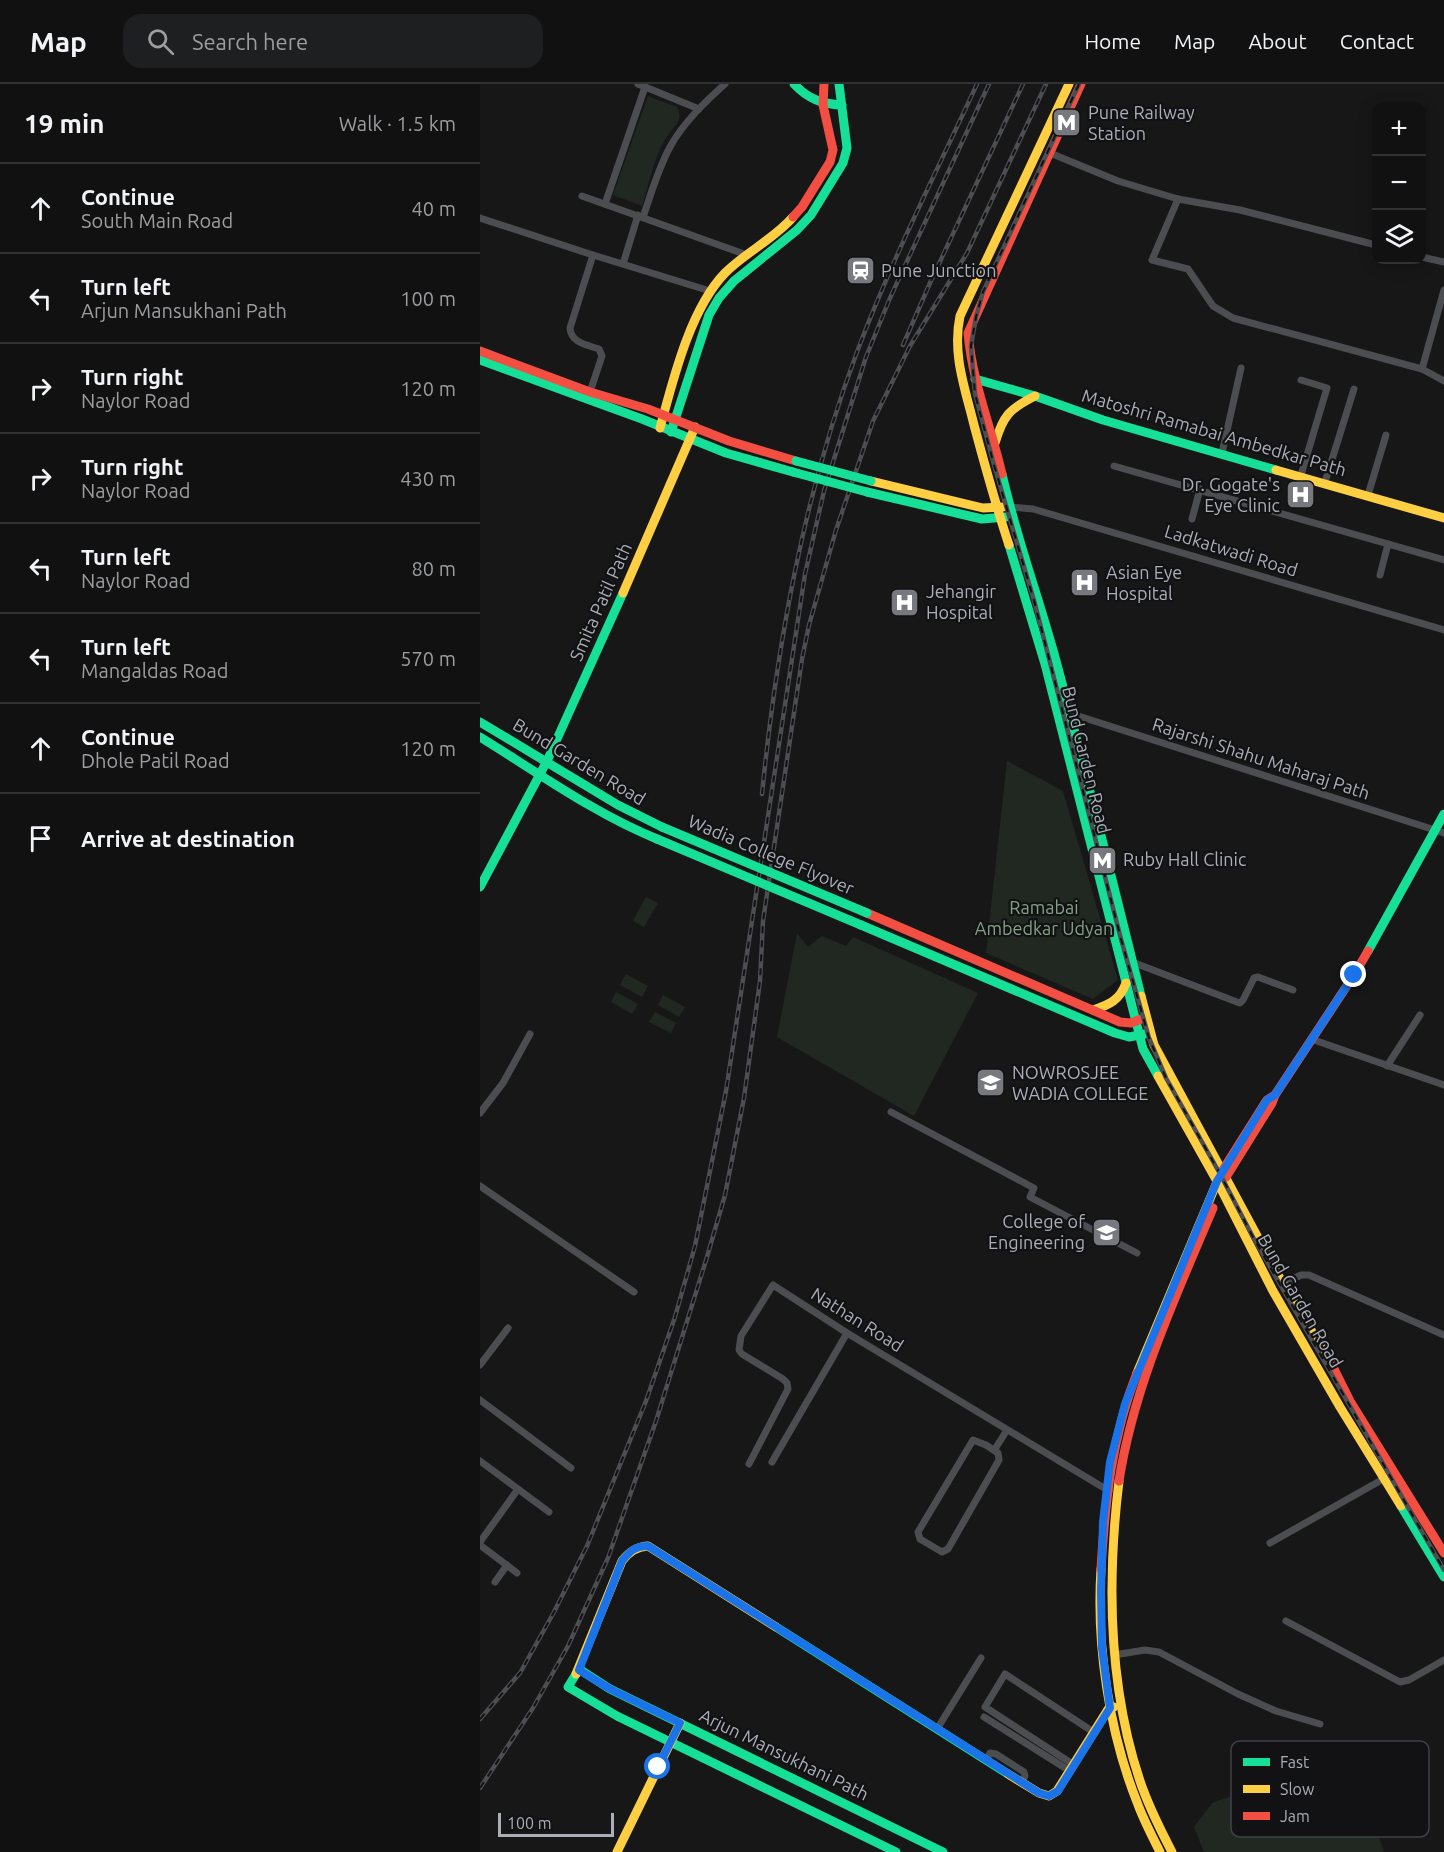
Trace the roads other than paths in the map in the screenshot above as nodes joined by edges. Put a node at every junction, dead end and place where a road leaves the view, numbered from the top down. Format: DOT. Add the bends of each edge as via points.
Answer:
graph roads {
  1 [pos="725,84"];
  2 [pos="794,84"];
  3 [pos="825,84"];
  4 [pos="839,84"];
  5 [pos="1069,84"];
  6 [pos="1081,84"];
  7 [pos="641,85"];
  8 [pos="823,105"];
  9 [pos="842,105"];
  10 [pos="699,109"];
  11 [pos="1050,153"];
  12 [pos="582,196"];
  13 [pos="1178,199"];
  14 [pos="605,204"];
  15 [pos="640,216"];
  16 [pos="480,218"];
  17 [pos="1372,244"];
  18 [pos="593,255"];
  19 [pos="747,255"];
  20 [pos="1426,257"];
  21 [pos="1444,262"];
  22 [pos="623,264"];
  23 [pos="1444,290"];
  24 [pos="710,291"];
  25 [pos="480,351"];
  26 [pos="480,360"];
  27 [pos="1242,368"];
  28 [pos="1422,369"];
  29 [pos="975,379"];
  30 [pos="1301,380"];
  31 [pos="1444,381"];
  32 [pos="1354,389"];
  33 [pos="590,392"];
  34 [pos="1035,396"];
  35 [pos="664,415"];
  36 [pos="675,419"];
  37 [pos="695,427"];
  38 [pos="660,428"];
  39 [pos="671,432"];
  40 [pos="1386,435"];
  41 [pos="690,439"];
  42 [pos="995,443"];
  43 [pos="1222,453"];
  44 [pos="1114,466"];
  45 [pos="1301,475"];
  46 [pos="1325,482"];
  47 [pos="1200,489"];
  48 [pos="1368,495"];
  49 [pos="997,508"];
  50 [pos="1010,511"];
  51 [pos="1000,518"];
  52 [pos="1444,518"];
  53 [pos="1191,519"];
  54 [pos="1388,544"];
  55 [pos="1444,560"];
  56 [pos="1380,575"];
  57 [pos="1444,630"];
  58 [pos="1070,713"];
  59 [pos="480,722"];
  60 [pos="480,737"];
  61 [pos="547,761"];
  62 [pos="541,772"];
  63 [pos="1444,814"];
  64 [pos="662,827"];
  65 [pos="1439,832"];
  66 [pos="657,839"];
  67 [pos="480,887"];
  68 [pos="1133,962"];
  69 [pos="1122,965"];
  70 [pos="1126,983"];
  71 [pos="1293,990"];
  72 [pos="1093,1010"];
  73 [pos="1420,1015"];
  74 [pos="1147,1017"];
  75 [pos="1136,1022"];
  76 [pos="1150,1033"];
  77 [pos="530,1034"];
  78 [pos="1139,1036"];
  79 [pos="1311,1040"];
  80 [pos="1387,1066"];
  81 [pos="1444,1085"];
  82 [pos="891,1112"];
  83 [pos="480,1113"];
  84 [pos="1225,1174"];
  85 [pos="1219,1185"];
  86 [pos="480,1186"];
  87 [pos="1137,1253"];
  88 [pos="1283,1284"];
  89 [pos="634,1292"];
  90 [pos="508,1328"];
  91 [pos="847,1333"];
  92 [pos="1444,1335"];
  93 [pos="480,1365"];
  94 [pos="480,1401"];
  95 [pos="1006,1430"];
  96 [pos="995,1449"];
  97 [pos="480,1461"];
  98 [pos="772,1462"];
  99 [pos="749,1464"];
  100 [pos="571,1468"];
  101 [pos="1385,1478"];
  102 [pos="518,1489"];
  103 [pos="1107,1491"];
  104 [pos="1118,1492"];
  105 [pos="549,1512"];
  106 [pos="1270,1543"];
  107 [pos="480,1544"];
  108 [pos="1444,1553"];
  109 [pos="507,1565"];
  110 [pos="517,1573"];
  111 [pos="1444,1577"];
  112 [pos="495,1582"];
  113 [pos="1286,1621"];
  114 [pos="1114,1654"];
  115 [pos="981,1658"];
  116 [pos="1444,1660"];
  117 [pos="579,1670"];
  118 [pos="1120,1706"];
  119 [pos="1110,1708"];
  120 [pos="984,1717"];
  121 [pos="680,1723"];
  122 [pos="1320,1724"];
  123 [pos="937,1729"];
  124 [pos="1095,1732"];
  125 [pos="670,1742"];
  126 [pos="1072,1768"];
  127 [pos="616,1852"];
  128 [pos="896,1852"];
  129 [pos="942,1852"];
  130 [pos="1160,1852"];
  131 [pos="1172,1852"];
  1 -- 10 [label="street"];
  2 -- 8 [label="main road" via="801,93"];
  3 -- 8 [label="main road"];
  4 -- 9 [label="main road"];
  5 -- 49 [label="main road, Bund Garden Road" via="960,316 956,333 958,363"];
  6 -- 11 [label="main road, Bund Garden Road"];
  7 -- 10 [label="street"];
  7 -- 14 [label="street"];
  8 -- 9 [label="main road"];
  8 -- 19 [label="main road" via="833,150 830,162 789,222"];
  9 -- 36 [label="main road" via="847,147 843,163 811,215 719,298 709,315"];
  10 -- 15 [label="street" via="670,146"];
  11 -- 13 [label="street" via="1118,181"];
  11 -- 29 [label="main road, Bund Garden Road" via="968,333"];
  12 -- 14 [label="street"];
  13 -- 17 [label="street" via="1240,210"];
  13 -- 28 [label="street" via="1152,260 1188,269 1213,306 1233,318"];
  14 -- 15 [label="street"];
  15 -- 19 [label="street"];
  15 -- 22 [label="street"];
  16 -- 18 [label="street"];
  18 -- 22 [label="street"];
  18 -- 33 [label="street" via="570,328 574,339 598,349 602,356"];
  19 -- 24 [label="main road"];
  20 -- 21 [label="street"];
  22 -- 24 [label="street"];
  23 -- 28 [label="street"];
  24 -- 35 [label="main road" via="699,308"];
  25 -- 33 [label="main road"];
  26 -- 38 [label="main road"];
  27 -- 43 [label="street"];
  28 -- 31 [label="street"];
  29 -- 34 [label="main road, Matoshri Ramabai Ambedkar Path"];
  29 -- 42 [label="main road, Bund Garden Road"];
  30 -- 45 [label="street" via="1327,388"];
  32 -- 46 [label="street"];
  33 -- 35 [label="main road"];
  34 -- 42 [label="main road" via="1007,412"];
  34 -- 43 [label="main road, Matoshri Ramabai Ambedkar Path" via="1102,420"];
  35 -- 36 [label="main road"];
  35 -- 38 [label="main road"];
  36 -- 37 [label="main road"];
  36 -- 39 [label="main road"];
  37 -- 41 [label="main road, Smita Patil Path"];
  37 -- 49 [label="main road, bridge" via="796,461 983,508"];
  38 -- 39 [label="main road"];
  39 -- 41 [label="main road"];
  40 -- 48 [label="street"];
  41 -- 51 [label="main road, bridge" via="726,453 867,492 982,519"];
  41 -- 61 [label="main road, Smita Patil Path"];
  42 -- 50 [label="main road, Bund Garden Road"];
  43 -- 45 [label="main road, Matoshri Ramabai Ambedkar Path"];
  44 -- 47 [label="street"];
  45 -- 46 [label="main road, Matoshri Ramabai Ambedkar Path"];
  46 -- 48 [label="main road, Matoshri Ramabai Ambedkar Path"];
  47 -- 53 [label="street"];
  47 -- 54 [label="street"];
  48 -- 52 [label="main road, Matoshri Ramabai Ambedkar Path"];
  49 -- 50 [label="main road"];
  49 -- 51 [label="main road, Bund Garden Road"];
  50 -- 51 [label="main road"];
  50 -- 57 [label="street, Ladkatwadi Road" via="1033,509"];
  50 -- 58 [label="main road, Bund Garden Road"];
  51 -- 69 [label="main road, Bund Garden Road" via="1045,664"];
  54 -- 55 [label="street"];
  54 -- 56 [label="street"];
  58 -- 65 [label="street, Rajarshi Shahu Maharaj Path"];
  58 -- 68 [label="main road, Bund Garden Road"];
  59 -- 61 [label="main road, Bund Garden Road"];
  60 -- 62 [label="main road, Bund Garden Road"];
  61 -- 62 [label="main road, Smita Patil Path"];
  61 -- 64 [label="main road, Bund Garden Road" via="615,805"];
  62 -- 66 [label="main road, Bund Garden Road" via="609,816"];
  62 -- 67 [label="main road, Smita Patil Path"];
  63 -- 65 [label="main road"];
  64 -- 72 [label="main road, Wadia College Flyover, bridge"];
  65 -- 79 [label="main road"];
  66 -- 78 [label="main road, Wadia College Flyover, bridge" via="1115,1033"];
  68 -- 69 [label="street"];
  68 -- 71 [label="street" via="1240,1003 1258,977"];
  68 -- 74 [label="main road, Bund Garden Road"];
  69 -- 70 [label="main road, Bund Garden Road"];
  70 -- 72 [label="main road" via="1123,994 1111,1006"];
  70 -- 75 [label="main road, Bund Garden Road"];
  72 -- 75 [label="main road" via="1120,1022"];
  73 -- 80 [label="street"];
  74 -- 75 [label="main road"];
  74 -- 76 [label="main road, Bund Garden Road"];
  75 -- 78 [label="main road, Bund Garden Road"];
  76 -- 78 [label="main road"];
  76 -- 84 [label="main road, Bund Garden Road"];
  77 -- 83 [label="street" via="503,1083"];
  78 -- 85 [label="main road, Bund Garden Road" via="1150,1064"];
  79 -- 80 [label="street"];
  79 -- 84 [label="main road" via="1275,1095 1267,1100"];
  80 -- 81 [label="street"];
  82 -- 87 [label="street" via="1034,1188 1030,1197"];
  84 -- 85 [label="main road"];
  84 -- 88 [label="main road, Bund Garden Road"];
  85 -- 101 [label="main road, Bund Garden Road" via="1273,1291"];
  85 -- 103 [label="main road" via="1125,1404"];
  85 -- 104 [label="main road" via="1136,1407"];
  86 -- 89 [label="street"];
  88 -- 92 [label="street" via="1309,1275"];
  88 -- 108 [label="main road, Bund Garden Road"];
  90 -- 93 [label="street"];
  91 -- 95 [label="street, Nathan Road"];
  91 -- 98 [label="street"];
  91 -- 99 [label="street, Nathan Road" via="773,1285 741,1336 739,1350 783,1379 788,1389"];
  94 -- 100 [label="street"];
  95 -- 96 [label="street"];
  95 -- 103 [label="street, Nathan Road"];
  96 -- 96 [label="street" via="998,1464 948,1549 942,1552 920,1539 918,1532 973,1440"];
  97 -- 102 [label="street"];
  101 -- 106 [label="street"];
  101 -- 111 [label="main road, Bund Garden Road"];
  102 -- 105 [label="street"];
  102 -- 107 [label="street"];
  103 -- 104 [label="street, Nathan Road"];
  103 -- 119 [label="main road" via="1101,1591 1102,1648"];
  104 -- 114 [label="main road" via="1112,1591"];
  107 -- 109 [label="street"];
  109 -- 110 [label="street"];
  109 -- 112 [label="street"];
  113 -- 116 [label="street" via="1400,1682"];
  114 -- 118 [label="main road"];
  114 -- 122 [label="street" via="1159,1652 1276,1711"];
  115 -- 123 [label="street"];
  117 -- 121 [label="main road, Arjun Mansukhani Path"];
  117 -- 123 [label="main road" via="622,1561 630,1551 648,1546"];
  117 -- 125 [label="main road" via="568,1688"];
  118 -- 119 [label="main road"];
  118 -- 131 [label="main road" via="1137,1776"];
  119 -- 124 [label="main road"];
  119 -- 130 [label="main road" via="1127,1779"];
  120 -- 126 [label="street"];
  121 -- 125 [label="main road"];
  121 -- 129 [label="main road, Arjun Mansukhani Path"];
  123 -- 126 [label="main road" via="1049,1796 1058,1791"];
  124 -- 126 [label="main road"];
  124 -- 126 [label="street" via="1005,1674 985,1707"];
  125 -- 127 [label="main road"];
  125 -- 128 [label="main road"];
}
